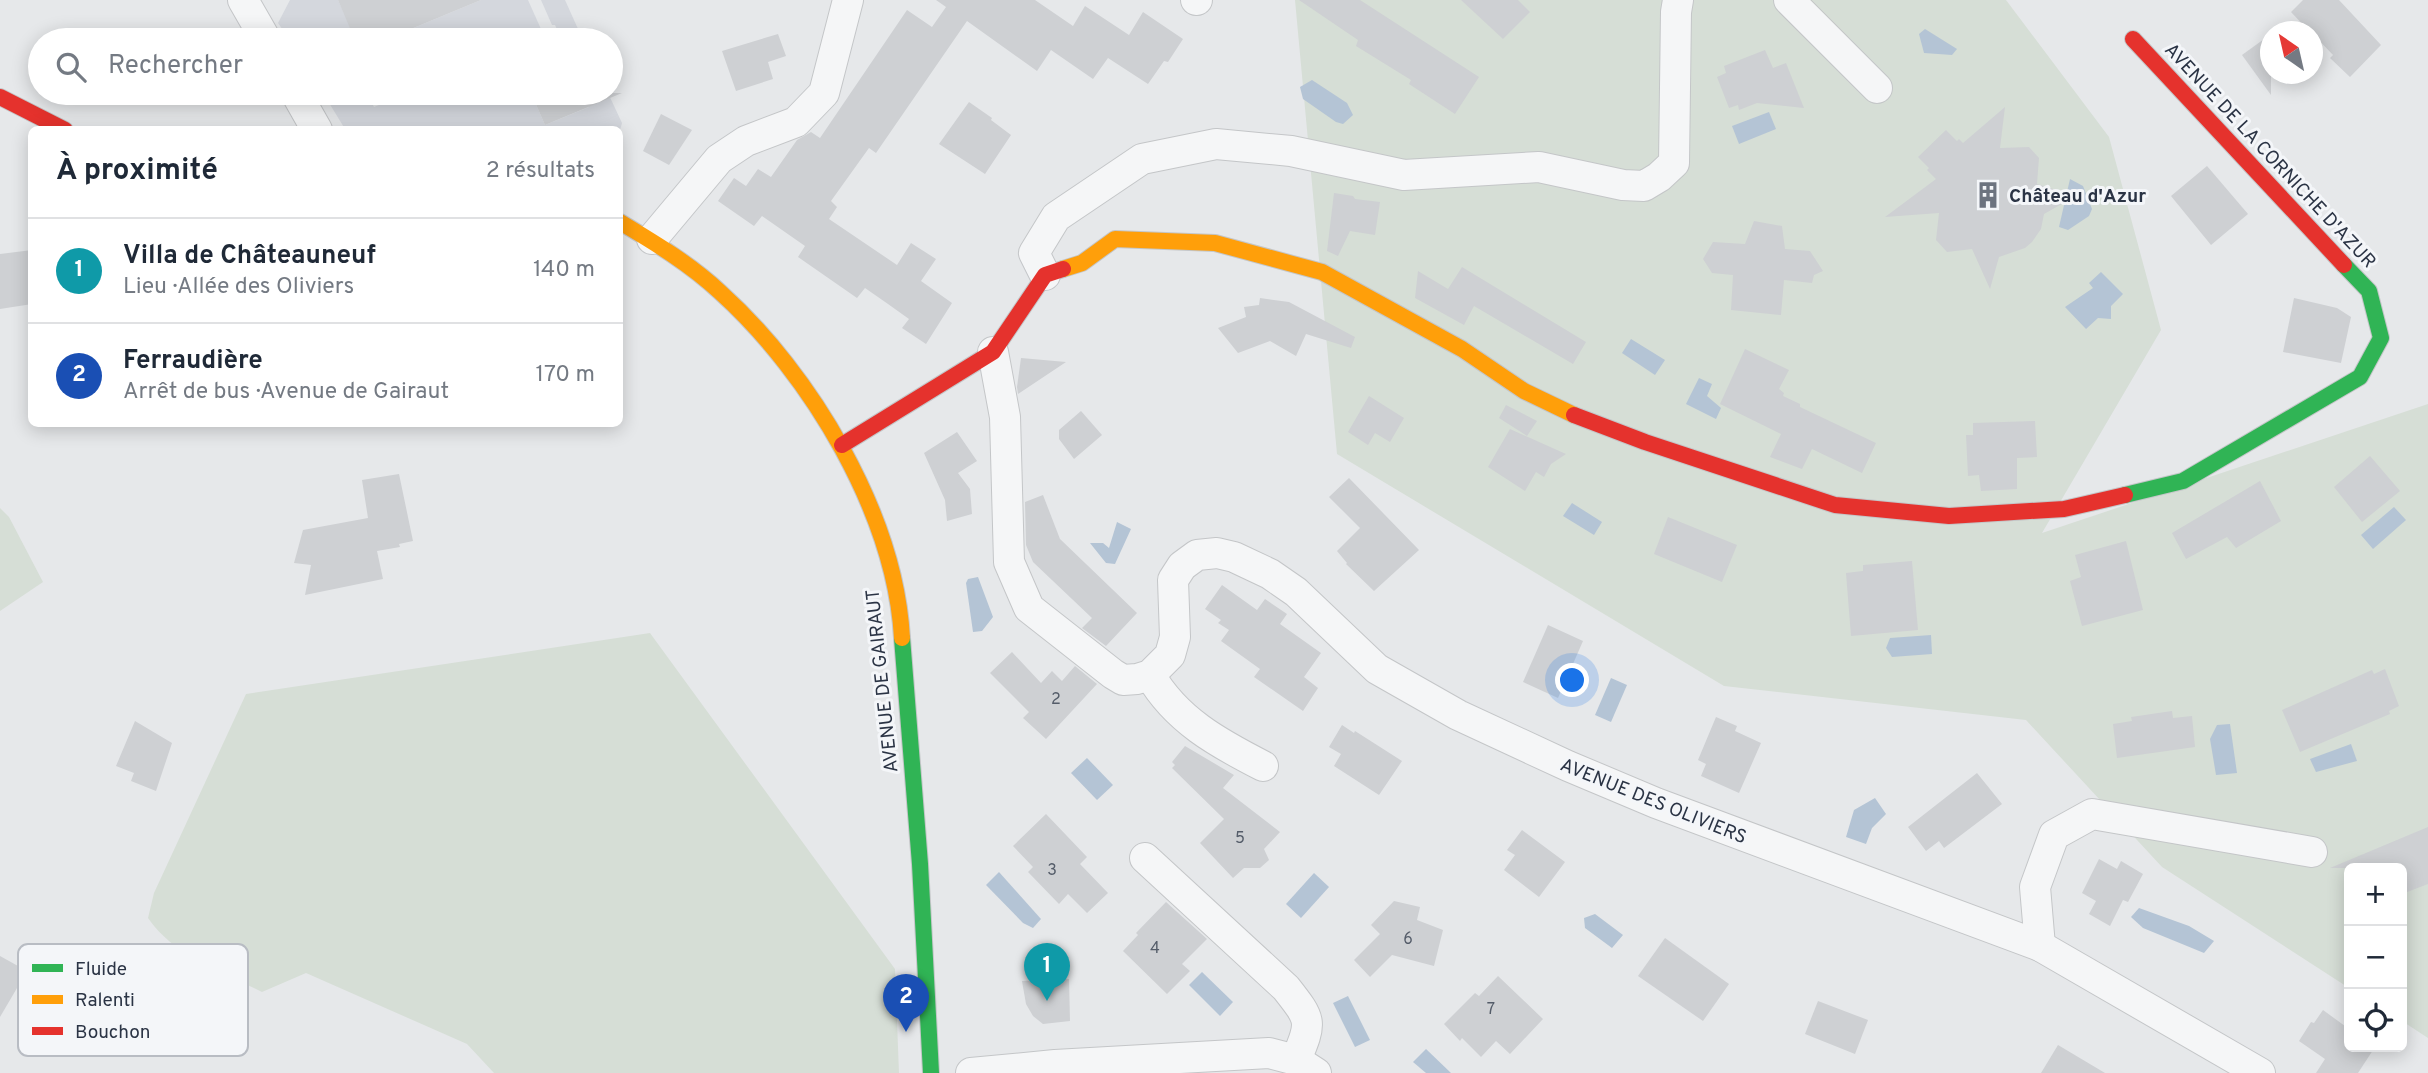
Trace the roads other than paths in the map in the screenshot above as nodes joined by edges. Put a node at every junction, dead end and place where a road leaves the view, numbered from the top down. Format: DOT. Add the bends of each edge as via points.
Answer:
graph roads {
  1 [pos="243,0"];
  2 [pos="848,0"];
  3 [pos="1678,0"];
  4 [pos="1789,0"];
  5 [pos="259,28"];
  6 [pos="2133,39"];
  7 [pos="1877,88"];
  8 [pos="0,97"];
  9 [pos="303,105"];
  10 [pos="57,126"];
  11 [pos="315,126"];
  12 [pos="623,224"];
  13 [pos="652,239"];
  14 [pos="1045,275"];
  15 [pos="993,352"];
  16 [pos="842,445"];
  17 [pos="1150,674"];
  18 [pos="1263,766"];
  19 [pos="2312,852"];
  20 [pos="1144,858"];
  21 [pos="2040,946"];
  22 [pos="1306,1066"];
  23 [pos="931,1073"];
  24 [pos="971,1073"];
  25 [pos="2260,1073"];
  1 -- 5 [label="street"];
  2 -- 13 [label="street" via="824,93 796,122 746,141 719,159"];
  3 -- 14 [label="street" via="1674,163 1644,186 1623,186 1539,167 1404,176 1291,151 1216,144 1142,159 1056,217 1034,253"];
  4 -- 7 [label="street"];
  6 -- 14 [label="street, AVENUE DE LA CORNICHE D'AZUR" via="2369,291 2381,338 2360,377 2183,481 2064,509 1949,516 1835,505 1567,412 1322,272 1215,243 1115,239 1082,263"];
  8 -- 10 [label="street"];
  9 -- 11 [label="street"];
  12 -- 13 [label="street, AVENUE DE GAIRAUT"];
  13 -- 16 [label="street, AVENUE DE GAIRAUT" via="738,308 808,392"];
  14 -- 15 [label="street"];
  15 -- 16 [label="street"];
  15 -- 17 [label="street" via="1005,418 1009,562 1030,608 1123,680"];
  16 -- 23 [label="street, AVENUE DE GAIRAUT" via="882,539 899,605"];
  17 -- 18 [label="street" via="1176,711 1217,743"];
  17 -- 21 [label="street, AVENUE DES OLIVIERS" via="1170,656 1175,637 1173,580 1182,566 1197,555 1234,557 1296,592 1377,669 1458,715 1656,803"];
  19 -- 21 [label="street" via="2092,814 2054,835 2035,887"];
  20 -- 22 [label="street" via="1286,988 1305,1011 1309,1023"];
  21 -- 25 [label="street, AVENUE DES OLIVIERS"];
  22 -- 24 [label="street" via="1269,1052"];
}
